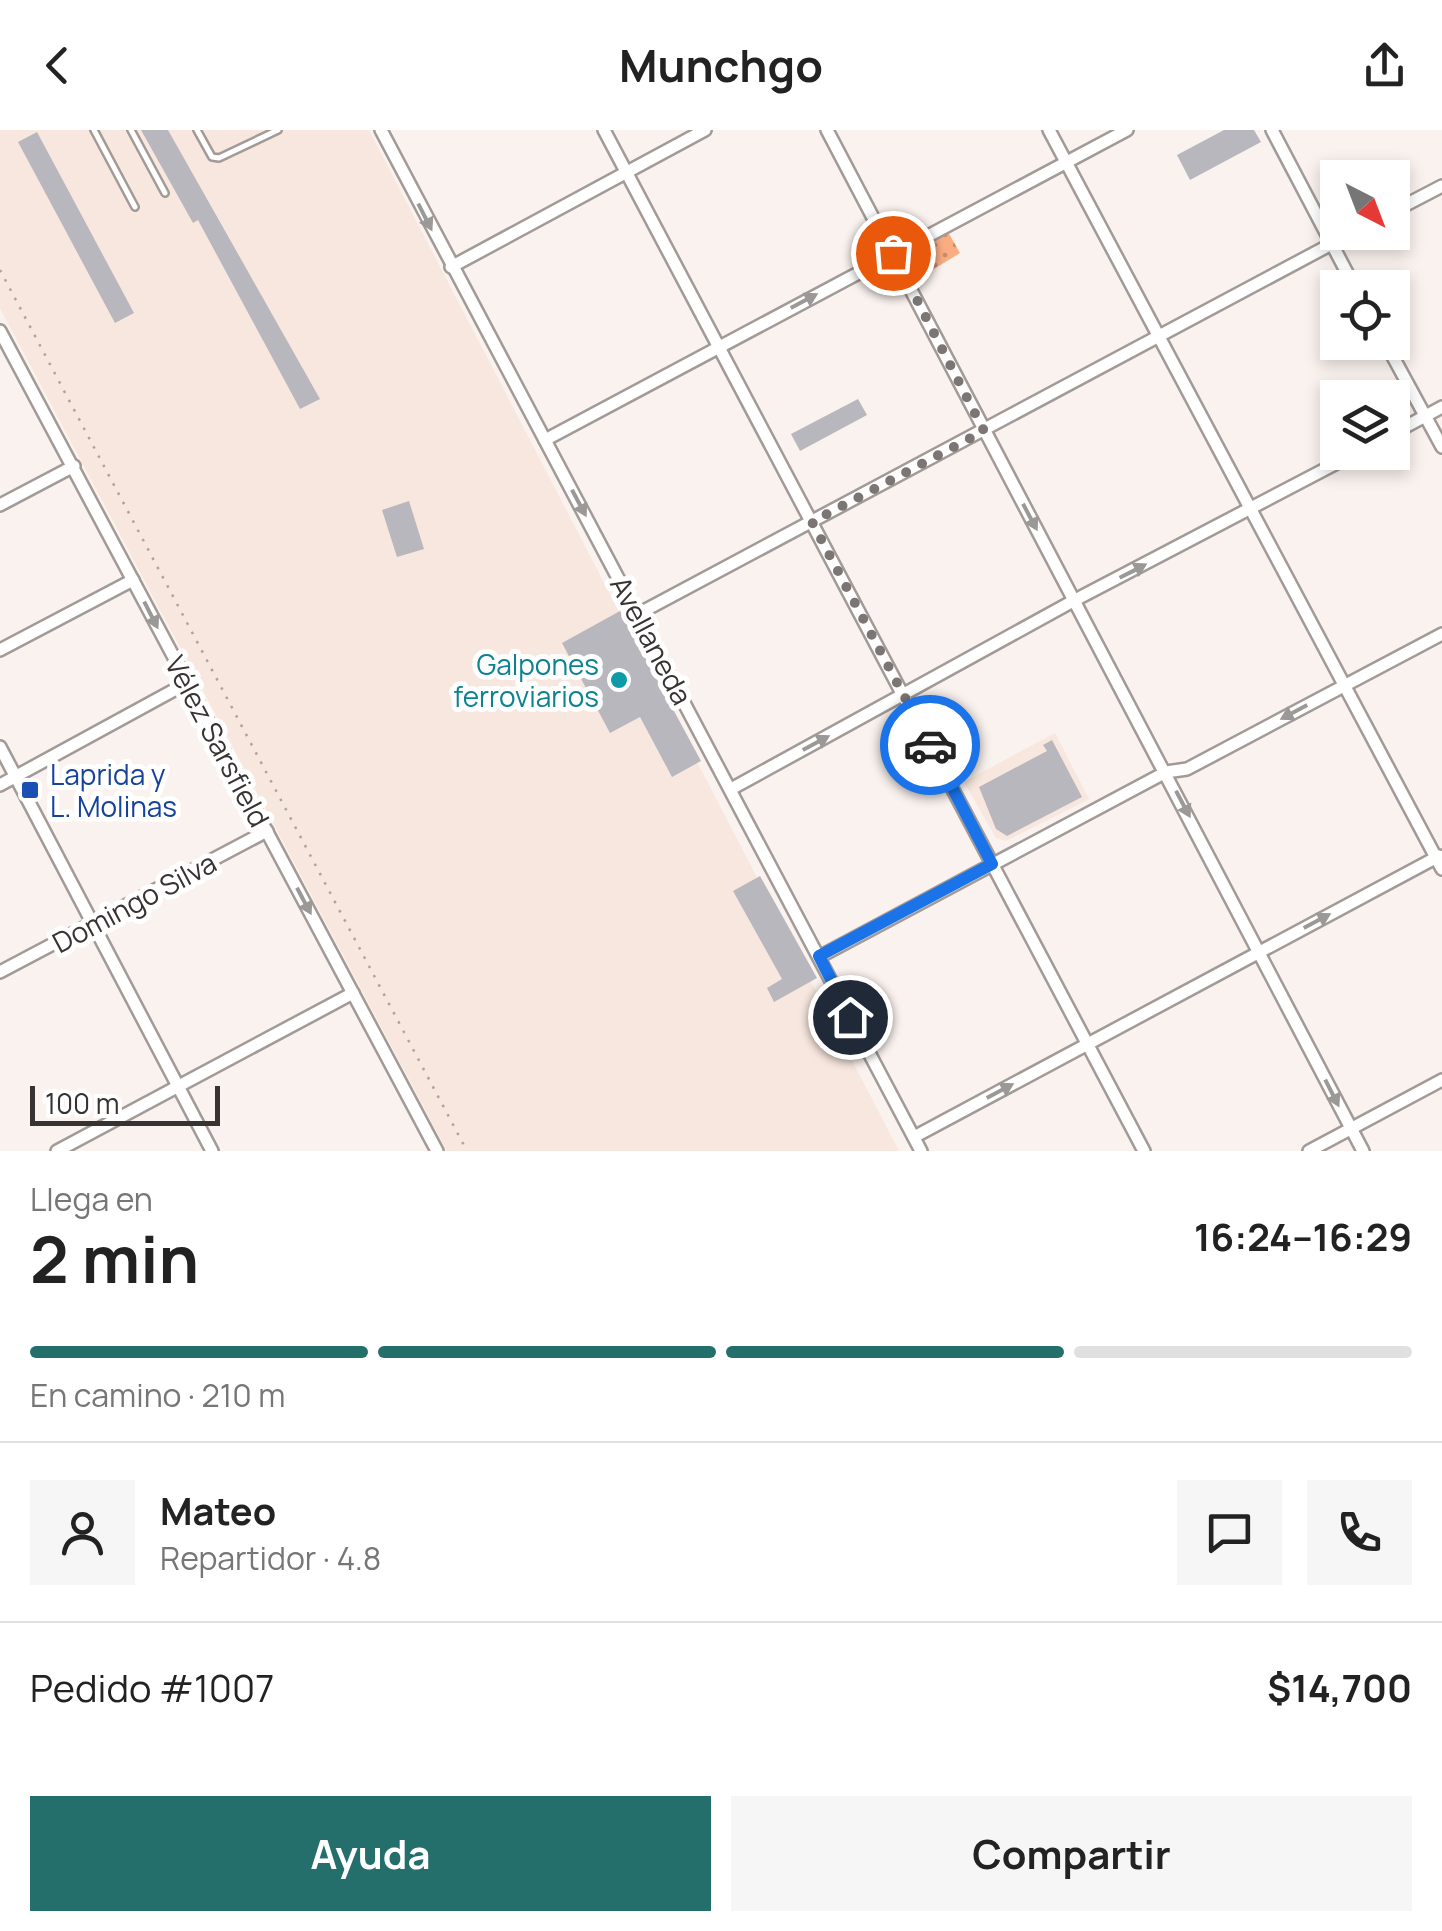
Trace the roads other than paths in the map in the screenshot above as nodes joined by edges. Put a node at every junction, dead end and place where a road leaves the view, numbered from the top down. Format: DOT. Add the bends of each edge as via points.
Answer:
graph roads {
  1 [pos="94,130"];
  2 [pos="131,130"];
  3 [pos="197,130"];
  4 [pos="278,130"];
  5 [pos="381,130"];
  6 [pos="604,130"];
  7 [pos="705,130"];
  8 [pos="827,130"];
  9 [pos="1049,130"];
  10 [pos="1128,130"];
  11 [pos="1272,130"];
  12 [pos="1067,162"];
  13 [pos="626,172"];
  14 [pos="1442,186"];
  15 [pos="165,193"];
  16 [pos="1410,203"];
  17 [pos="135,207"];
  18 [pos="1320,222"];
  19 [pos="1323,250"];
  20 [pos="893,253"];
  21 [pos="451,267"];
  22 [pos="0,331"];
  23 [pos="1159,339"];
  24 [pos="718,348"];
  25 [pos="1395,360"];
  26 [pos="1442,407"];
  27 [pos="1426,416"];
  28 [pos="1410,424"];
  29 [pos="984,431"];
  30 [pos="545,440"];
  31 [pos="1442,447"];
  32 [pos="74,466"];
  33 [pos="1325,470"];
  34 [pos="0,505"];
  35 [pos="1252,510"];
  36 [pos="812,522"];
  37 [pos="133,580"];
  38 [pos="1075,600"];
  39 [pos="638,614"];
  40 [pos="1442,634"];
  41 [pos="0,650"];
  42 [pos="187,683"];
  43 [pos="1344,685"];
  44 [pos="904,696"];
  45 [pos="0,747"];
  46 [pos="1166,772"];
  47 [pos="16,776"];
  48 [pos="0,784"];
  49 [pos="730,789"];
  50 [pos="267,831"];
  51 [pos="1440,860"];
  52 [pos="992,864"];
  53 [pos="93,924"];
  54 [pos="1261,952"];
  55 [pos="819,956"];
  56 [pos="0,972"];
  57 [pos="353,992"];
  58 [pos="1087,1046"];
  59 [pos="1442,1080"];
  60 [pos="178,1087"];
  61 [pos="1351,1129"];
  62 [pos="914,1137"];
  63 [pos="435,1150"];
  64 [pos="57,1151"];
  65 [pos="212,1151"];
  66 [pos="921,1151"];
  67 [pos="1144,1151"];
  68 [pos="1309,1151"];
  69 [pos="1363,1151"];
  1 -- 17 [label="lane"];
  2 -- 15 [label="lane"];
  3 -- 4 [label="lane" via="219,158"];
  5 -- 21 [label="street, Avellaneda, one-way"];
  6 -- 13 [label="street"];
  7 -- 13 [label="street"];
  8 -- 20 [label="street"];
  9 -- 12 [label="street"];
  10 -- 12 [label="street"];
  11 -- 18 [label="street"];
  12 -- 20 [label="street"];
  12 -- 23 [label="street"];
  13 -- 21 [label="street"];
  13 -- 24 [label="street"];
  14 -- 16 [label="street"];
  19 -- 23 [label="street"];
  24 -- 20 [label="street, one-way"];
  20 -- 29 [label="street"];
  21 -- 30 [label="street, Avellaneda"];
  22 -- 32 [label="street, Vélez Sarsfield"];
  23 -- 29 [label="street"];
  23 -- 35 [label="street"];
  24 -- 30 [label="street"];
  24 -- 36 [label="street"];
  25 -- 27 [label="street"];
  26 -- 27 [label="street"];
  27 -- 28 [label="street"];
  27 -- 31 [label="street"];
  29 -- 36 [label="street"];
  29 -- 38 [label="street, one-way"];
  30 -- 39 [label="street, Avellaneda, one-way"];
  32 -- 34 [label="street"];
  32 -- 37 [label="street, Vélez Sarsfield"];
  33 -- 35 [label="street"];
  38 -- 35 [label="street, one-way"];
  35 -- 43 [label="street"];
  36 -- 39 [label="street"];
  36 -- 44 [label="street"];
  37 -- 41 [label="street"];
  37 -- 42 [label="street, Vélez Sarsfield, one-way"];
  38 -- 44 [label="street"];
  38 -- 46 [label="street"];
  39 -- 49 [label="street, Avellaneda"];
  40 -- 43 [label="street"];
  42 -- 47 [label="street"];
  42 -- 50 [label="street, Vélez Sarsfield"];
  43 -- 46 [label="street, one-way" via="1187,769"];
  43 -- 51 [label="street"];
  49 -- 44 [label="street, one-way"];
  44 -- 52 [label="street"];
  45 -- 47 [label="street"];
  46 -- 52 [label="street"];
  46 -- 54 [label="street, one-way"];
  47 -- 48 [label="street"];
  47 -- 53 [label="street"];
  49 -- 55 [label="street, Avellaneda"];
  50 -- 53 [label="street, Domingo Silva"];
  50 -- 57 [label="street, Vélez Sarsfield, one-way"];
  54 -- 51 [label="street, one-way"];
  52 -- 55 [label="street"];
  52 -- 58 [label="street"];
  53 -- 56 [label="street, Domingo Silva"];
  53 -- 60 [label="street"];
  54 -- 58 [label="street"];
  54 -- 61 [label="street, one-way"];
  55 -- 62 [label="street, Avellaneda"];
  57 -- 60 [label="street"];
  57 -- 63 [label="street, Vélez Sarsfield"];
  62 -- 58 [label="street, one-way"];
  58 -- 67 [label="street"];
  59 -- 61 [label="street"];
  60 -- 64 [label="street"];
  60 -- 65 [label="street"];
  61 -- 68 [label="street"];
  61 -- 69 [label="street"];
  62 -- 66 [label="street, Avellaneda"];
}
